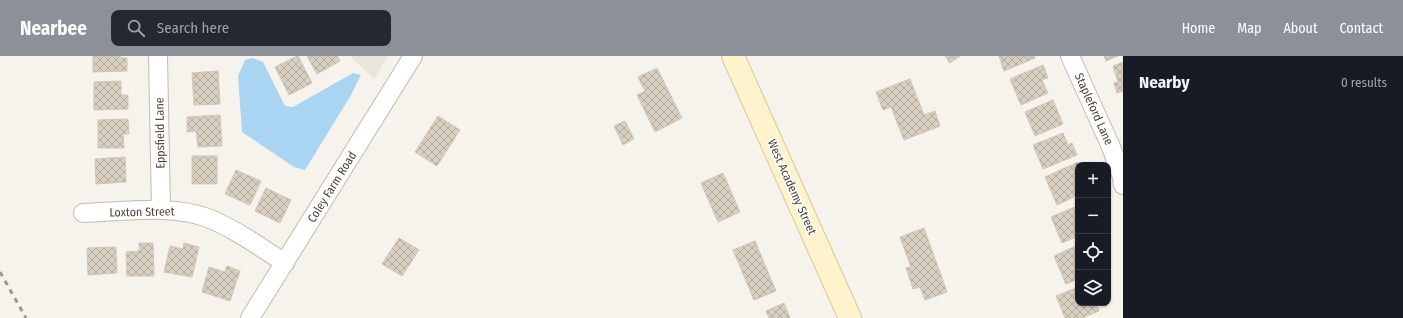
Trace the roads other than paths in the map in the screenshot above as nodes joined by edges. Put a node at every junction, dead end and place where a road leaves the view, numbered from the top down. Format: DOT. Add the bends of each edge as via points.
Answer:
graph roads {
  1 [pos="158,56"];
  2 [pos="413,56"];
  3 [pos="733,56"];
  4 [pos="1070,56"];
  5 [pos="1123,185"];
  6 [pos="161,210"];
  7 [pos="83,213"];
  8 [pos="285,263"];
  9 [pos="250,318"];
  10 [pos="850,318"];
  1 -- 6 [label="street, Eppsfield Lane"];
  2 -- 8 [label="street, Coley Farm Road"];
  3 -- 10 [label="main road, West Academy Street"];
  4 -- 5 [label="street, Stapleford Lane" via="1111,147"];
  6 -- 7 [label="street, Loxton Street"];
  6 -- 8 [label="street, Loxton Street" via="207,217 230,228"];
  8 -- 9 [label="street, Coley Farm Road"];
}
